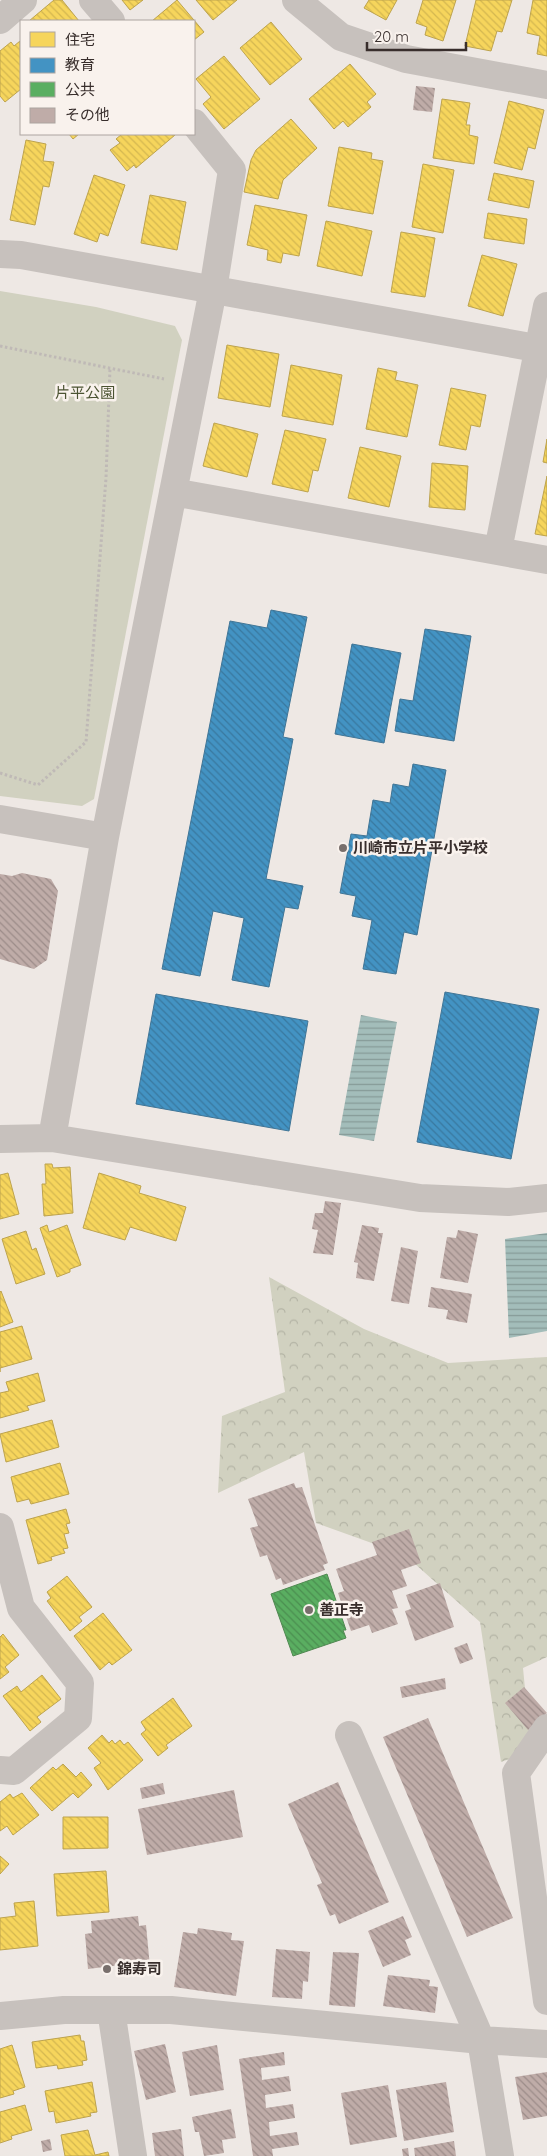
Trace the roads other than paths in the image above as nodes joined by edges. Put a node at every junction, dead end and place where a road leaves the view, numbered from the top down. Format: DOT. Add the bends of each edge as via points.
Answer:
graph roads {
  1 [pos="23,0"];
  2 [pos="93,0"];
  3 [pos="296,0"];
  4 [pos="0,20"];
  5 [pos="110,20"];
  6 [pos="547,85"];
  7 [pos="195,124"];
  8 [pos="0,254"];
  9 [pos="213,290"];
  10 [pos="547,306"];
  11 [pos="543,350"];
  12 [pos="173,492"];
  13 [pos="498,550"];
  14 [pos="547,560"];
  15 [pos="0,818"];
  16 [pos="105,837"];
  17 [pos="52,1138"];
  18 [pos="0,1139"];
  19 [pos="547,1198"];
  20 [pos="0,1527"];
  21 [pos="547,1728"];
  22 [pos="349,1735"];
  23 [pos="0,1770"];
  24 [pos="547,2001"];
  25 [pos="110,2010"];
  26 [pos="0,2016"];
  27 [pos="480,2040"];
  28 [pos="547,2044"];
  29 [pos="133,2156"];
  30 [pos="500,2156"];
  1 -- 4 [label="street"];
  2 -- 5 [label="street"];
  3 -- 6 [label="street" via="341,37 406,59"];
  7 -- 9 [label="street" via="232,170"];
  8 -- 9 [label="street" via="21,255"];
  9 -- 11 [label="street"];
  9 -- 12 [label="street"];
  10 -- 11 [label="street"];
  11 -- 13 [label="street"];
  12 -- 13 [label="street"];
  12 -- 16 [label="street"];
  13 -- 14 [label="street"];
  15 -- 16 [label="street"];
  16 -- 17 [label="street"];
  17 -- 18 [label="street"];
  17 -- 19 [label="street" via="420,1198 508,1202"];
  20 -- 23 [label="street" via="21,1608 80,1683 78,1718 14,1771"];
  21 -- 24 [label="street" via="516,1773"];
  22 -- 27 [label="street"];
  25 -- 26 [label="street" via="64,2010"];
  25 -- 27 [label="street" via="171,2010"];
  25 -- 29 [label="street"];
  27 -- 28 [label="street"];
  27 -- 30 [label="street"];
}
